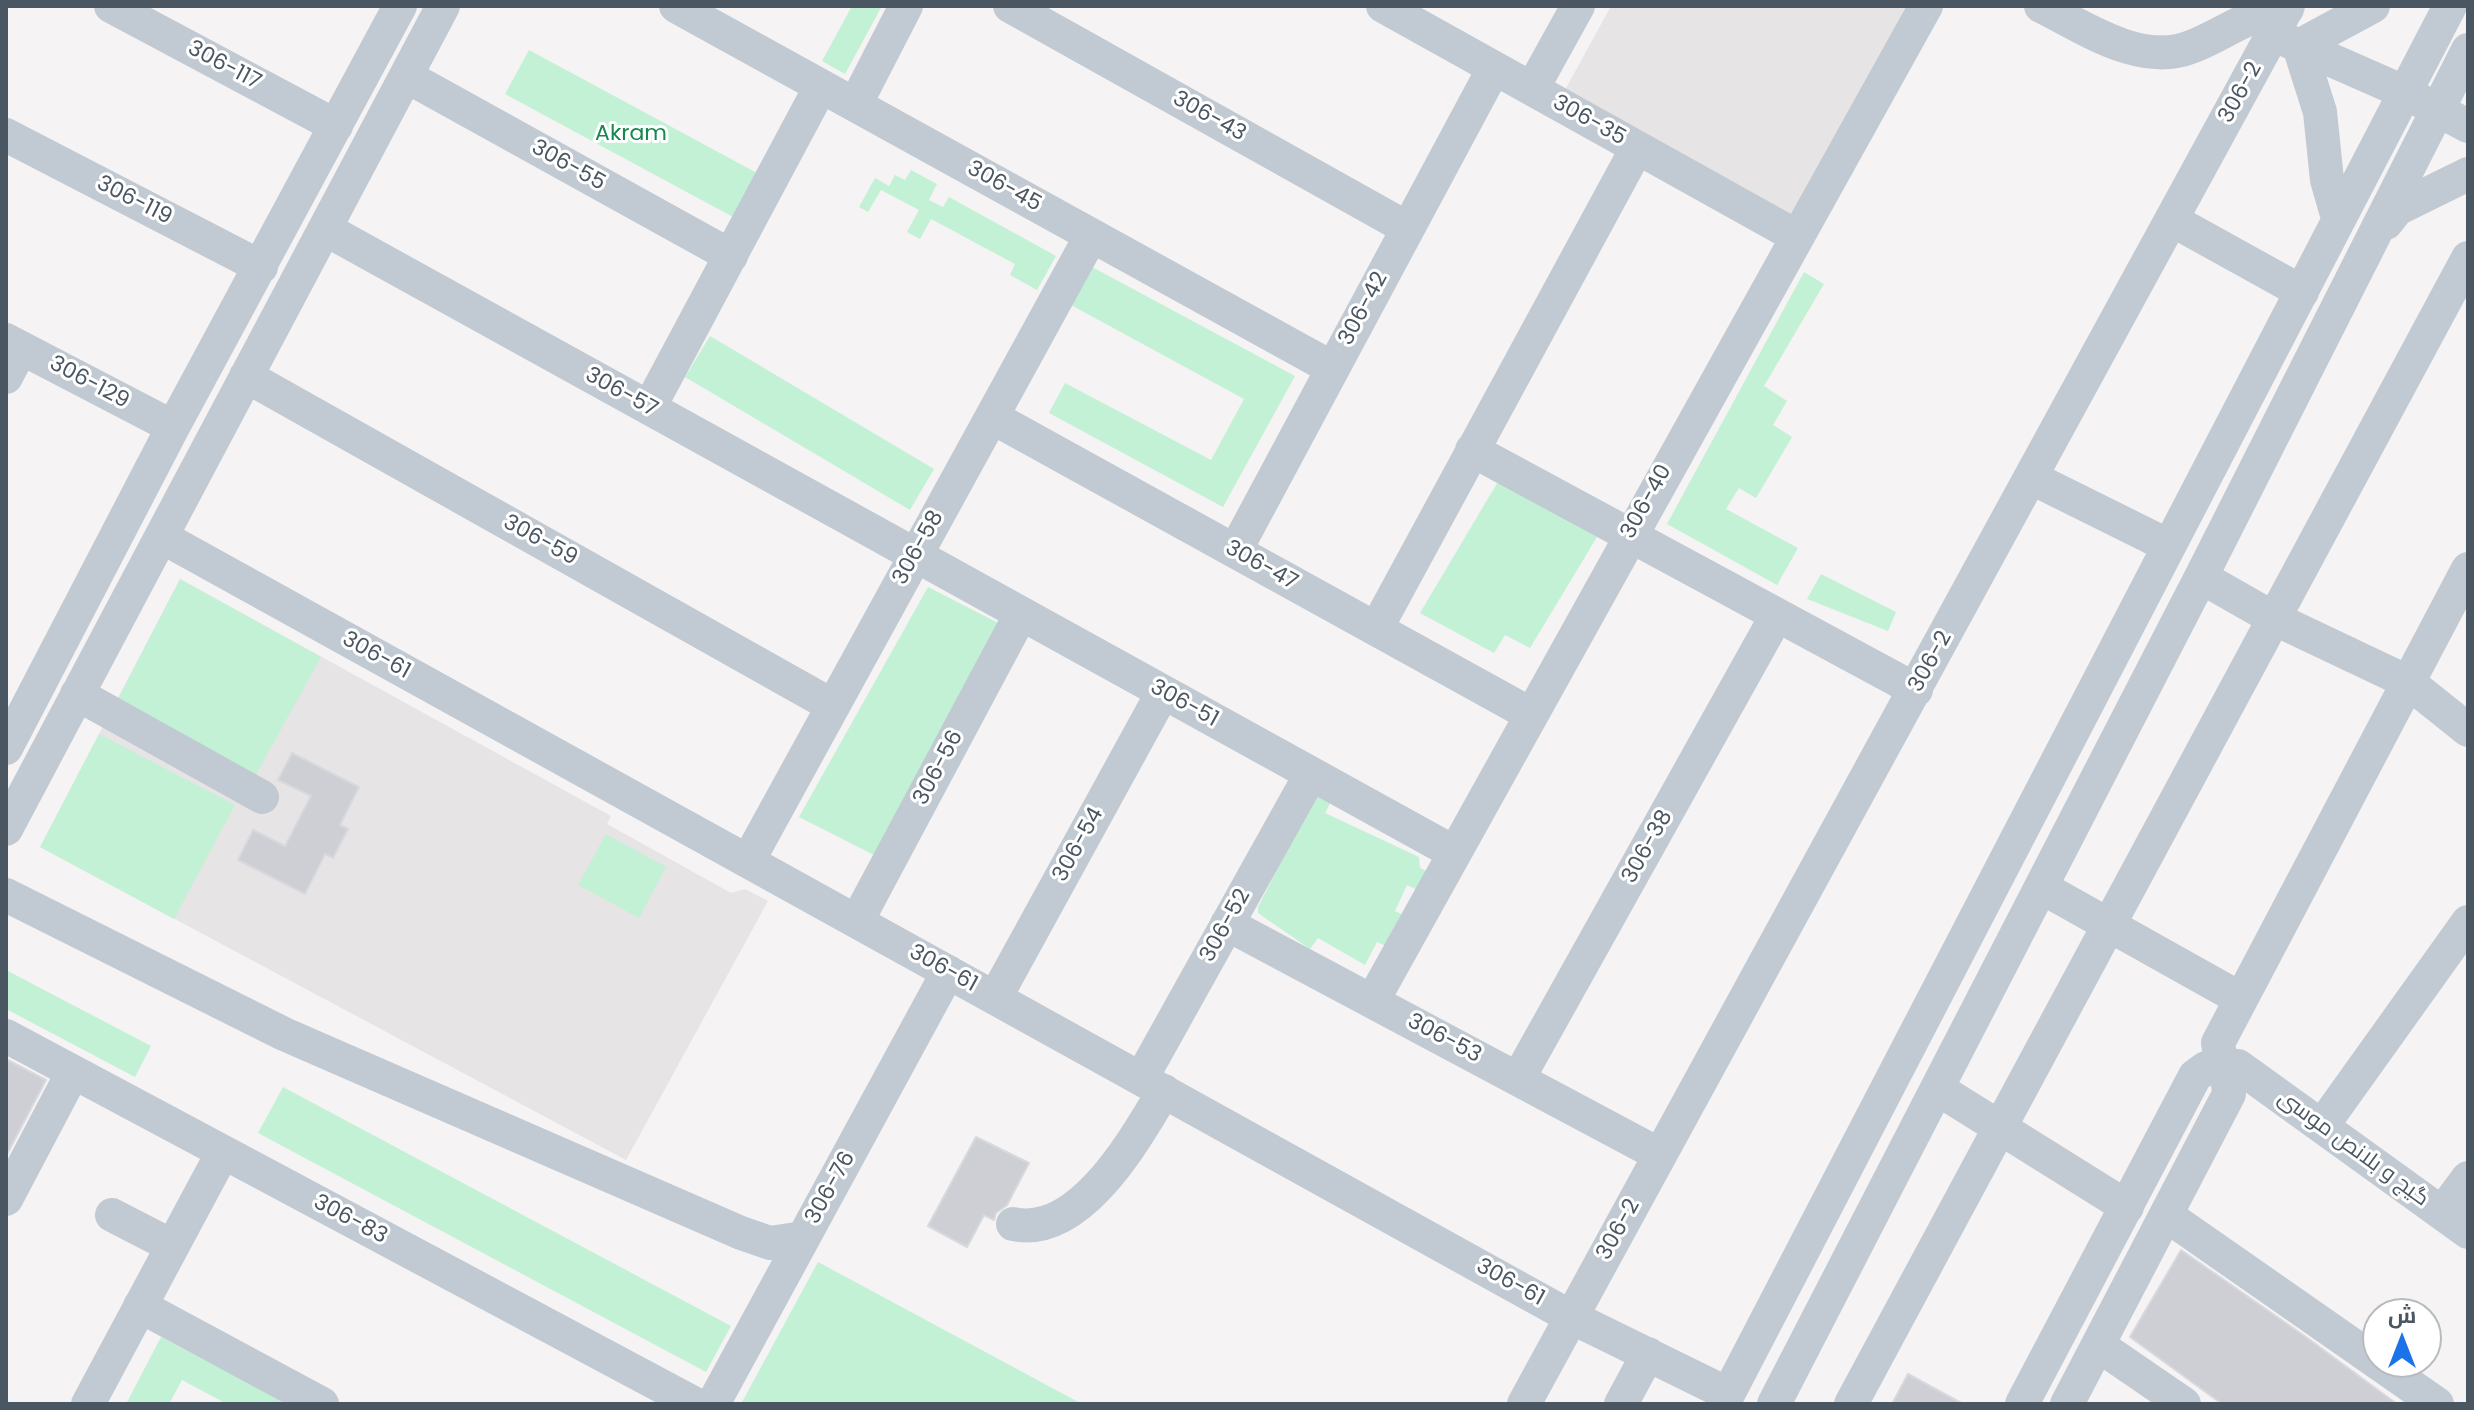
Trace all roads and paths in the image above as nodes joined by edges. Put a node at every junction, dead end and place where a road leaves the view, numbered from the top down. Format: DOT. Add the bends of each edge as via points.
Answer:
graph roads {
  1 [pos="400,6"];
  2 [pos="443,6"];
  3 [pos="676,6"];
  4 [pos="906,6"];
  5 [pos="1010,6"];
  6 [pos="1383,6"];
  7 [pos="1578,6"];
  8 [pos="1926,6"];
  9 [pos="2041,6"];
  10 [pos="2373,6"];
  11 [pos="2450,6"];
  12 [pos="119,8"];
  13 [pos="2287,24"];
  14 [pos="382,39"];
  15 [pos="2468,50"];
  16 [pos="410,67"];
  17 [pos="1494,68"];
  18 [pos="821,86"];
  19 [pos="1532,89"];
  20 [pos="2404,92"];
  21 [pos="855,105"];
  22 [pos="2438,110"];
  23 [pos="336,126"];
  24 [pos="2468,126"];
  25 [pos="6,135"];
  26 [pos="1637,148"];
  27 [pos="2468,174"];
  28 [pos="2338,218"];
  29 [pos="2172,220"];
  30 [pos="1407,228"];
  31 [pos="327,230"];
  32 [pos="1091,236"];
  33 [pos="1796,236"];
  34 [pos="2372,238"];
  35 [pos="731,256"];
  36 [pos="2468,258"];
  37 [pos="261,267"];
  38 [pos="2302,292"];
  39 [pos="11,355"];
  40 [pos="1332,368"];
  41 [pos="246,376"];
  42 [pos="649,408"];
  43 [pos="992,417"];
  44 [pos="173,427"];
  45 [pos="1472,450"];
  46 [pos="2032,478"];
  47 [pos="1628,535"];
  48 [pos="162,537"];
  49 [pos="2169,546"];
  50 [pos="1235,551"];
  51 [pos="916,555"];
  52 [pos="2468,570"];
  53 [pos="2201,577"];
  54 [pos="1021,614"];
  55 [pos="1777,615"];
  56 [pos="2273,618"];
  57 [pos="1376,629"];
  58 [pos="2408,682"];
  59 [pos="1916,690"];
  60 [pos="1163,692"];
  61 [pos="77,694"];
  62 [pos="833,706"];
  63 [pos="1530,714"];
  64 [pos="2468,730"];
  65 [pos="6,750"];
  66 [pos="37,769"];
  67 [pos="1311,774"];
  68 [pos="262,797"];
  69 [pos="2033,805"];
  70 [pos="2071,822"];
  71 [pos="6,829"];
  72 [pos="1453,852"];
  73 [pos="748,861"];
  74 [pos="2041,887"];
  75 [pos="6,895"];
  76 [pos="857,921"];
  77 [pos="2468,922"];
  78 [pos="1227,924"];
  79 [pos="2108,924"];
  80 [pos="948,972"];
  81 [pos="995,998"];
  82 [pos="2241,999"];
  83 [pos="1373,1000"];
  84 [pos="6,1036"];
  85 [pos="2229,1066"];
  86 [pos="73,1072"];
  87 [pos="1518,1079"];
  88 [pos="1153,1085"];
  89 [pos="1938,1089"];
  90 [pos="2322,1126"];
  91 [pos="1998,1129"];
  92 [pos="223,1152"];
  93 [pos="1660,1155"];
  94 [pos="2468,1178"];
  95 [pos="6,1199"];
  96 [pos="2127,1207"];
  97 [pos="112,1215"];
  98 [pos="2166,1215"];
  99 [pos="2455,1222"];
  100 [pos="1013,1224"];
  101 [pos="803,1238"];
  102 [pos="172,1246"];
  103 [pos="140,1306"];
  104 [pos="1571,1317"];
  105 [pos="2098,1345"];
  106 [pos="1648,1354"];
  107 [pos="1726,1399"];
  108 [pos="88,1404"];
  109 [pos="322,1404"];
  110 [pos="695,1404"];
  111 [pos="713,1404"];
  112 [pos="1524,1404"];
  113 [pos="1621,1404"];
  114 [pos="1774,1404"];
  115 [pos="1851,1404"];
  116 [pos="2022,1404"];
  117 [pos="2067,1404"];
  118 [pos="2184,1404"];
  119 [pos="2437,1404"];
  1 -- 14 [label="street"];
  2 -- 16 [label="street"];
  3 -- 18 [label="street, 306-45"];
  4 -- 21 [label="street"];
  5 -- 30 [label="street, 306-43"];
  6 -- 17 [label="street, 306-35"];
  7 -- 19 [label="street"];
  8 -- 33 [label="street, 306-40"];
  9 -- 13 [label="street" via="2144,52 2189,49 2254,14"];
  10 -- 13 [label="street"];
  11 -- 20 [label="street"];
  12 -- 23 [label="street, 306-117"];
  13 -- 20 [label="street"];
  13 -- 28 [label="street" via="2320,112 2327,180"];
  13 -- 29 [label="street, 306-2"];
  14 -- 16 [label="street, 306-55"];
  14 -- 23 [label="street"];
  15 -- 22 [label="street"];
  16 -- 31 [label="street"];
  16 -- 35 [label="street, 306-55"];
  17 -- 19 [label="street, 306-35"];
  17 -- 30 [label="street, 306-42"];
  18 -- 21 [label="street, 306-45"];
  18 -- 35 [label="street"];
  19 -- 26 [label="street, 306-35"];
  20 -- 22 [label="street"];
  20 -- 28 [label="street"];
  21 -- 32 [label="street, 306-45"];
  22 -- 24 [label="street"];
  22 -- 34 [label="street"];
  23 -- 37 [label="street"];
  25 -- 37 [label="street, 306-119"];
  26 -- 33 [label="street, 306-35"];
  26 -- 45 [label="street"];
  27 -- 34 [label="street" via="2397,209"];
  28 -- 38 [label="street"];
  29 -- 38 [label="street"];
  29 -- 46 [label="street, 306-2"];
  30 -- 40 [label="street, 306-42"];
  31 -- 41 [label="street"];
  31 -- 42 [label="street, 306-57"];
  32 -- 40 [label="street, 306-45"];
  32 -- 43 [label="street, 306-58"];
  33 -- 47 [label="street, 306-40"];
  34 -- 53 [label="street"];
  35 -- 42 [label="street"];
  36 -- 56 [label="street"];
  37 -- 44 [label="street"];
  38 -- 49 [label="street"];
  39 -- 44 [label="street, 306-129"];
  40 -- 50 [label="street, 306-42"];
  41 -- 48 [label="street"];
  41 -- 62 [label="street, 306-59"];
  42 -- 51 [label="street, 306-57"];
  43 -- 50 [label="street, 306-47"];
  43 -- 51 [label="street, 306-58"];
  44 -- 65 [label="street"];
  45 -- 47 [label="street"];
  45 -- 57 [label="street"];
  46 -- 49 [label="street"];
  46 -- 59 [label="street, 306-2"];
  47 -- 55 [label="street"];
  47 -- 63 [label="street, 306-40"];
  48 -- 61 [label="street"];
  48 -- 73 [label="street, 306-61"];
  49 -- 69 [label="street"];
  50 -- 57 [label="street, 306-47"];
  51 -- 54 [label="street, 306-51"];
  51 -- 62 [label="street, 306-58"];
  52 -- 58 [label="street"];
  53 -- 56 [label="street"];
  53 -- 70 [label="street"];
  54 -- 60 [label="street, 306-51"];
  54 -- 76 [label="street, 306-56"];
  55 -- 59 [label="street"];
  55 -- 87 [label="street, 306-38"];
  56 -- 58 [label="street"];
  56 -- 79 [label="street"];
  57 -- 63 [label="street, 306-47"];
  58 -- 64 [label="street"];
  58 -- 82 [label="street"];
  59 -- 93 [label="street, 306-2"];
  60 -- 67 [label="street, 306-51"];
  60 -- 81 [label="street, 306-54"];
  61 -- 66 [label="street"];
  61 -- 68 [label="street"];
  62 -- 73 [label="street, 306-58"];
  63 -- 72 [label="street, 306-40"];
  65 -- 66 [label="street"];
  66 -- 71 [label="street"];
  67 -- 72 [label="street, 306-51"];
  67 -- 78 [label="street, 306-52"];
  69 -- 70 [label="street"];
  69 -- 107 [label="street"];
  70 -- 74 [label="street"];
  72 -- 83 [label="street, 306-40"];
  73 -- 76 [label="street, 306-61"];
  74 -- 79 [label="street"];
  74 -- 89 [label="street"];
  75 -- 101 [label="street" via="284,1034 741,1233 770,1243"];
  76 -- 80 [label="street, 306-61"];
  77 -- 90 [label="street"];
  78 -- 83 [label="street, 306-53"];
  78 -- 88 [label="street, 306-52"];
  79 -- 82 [label="street"];
  79 -- 91 [label="street"];
  80 -- 81 [label="street, 306-61"];
  80 -- 101 [label="street, 306-76"];
  81 -- 88 [label="street, 306-61"];
  82 -- 85 [label="street" via="2218,1043"];
  83 -- 87 [label="street, 306-53"];
  84 -- 86 [label="street, 306-83"];
  85 -- 90 [label="street, گيج و بلانص موسى"];
  85 -- 96 [label="street" via="2206,1068 2195,1076"];
  85 -- 98 [label="street" via="2229,1094"];
  86 -- 92 [label="street, 306-83"];
  86 -- 95 [label="street"];
  87 -- 93 [label="street, 306-53"];
  88 -- 100 [label="street, 306-52" via="1117,1161 1079,1206 1042,1225"];
  88 -- 104 [label="street, 306-61"];
  89 -- 91 [label="street"];
  89 -- 114 [label="street"];
  90 -- 99 [label="street, گيج و بلانص موسى"];
  91 -- 96 [label="street"];
  91 -- 115 [label="street"];
  92 -- 102 [label="street"];
  92 -- 110 [label="street, 306-83"];
  93 -- 104 [label="street, 306-2"];
  94 -- 99 [label="street"];
  96 -- 116 [label="street"];
  97 -- 102 [label="street"];
  98 -- 105 [label="street"];
  98 -- 119 [label="street"];
  101 -- 111 [label="street, 306-76"];
  102 -- 103 [label="street"];
  103 -- 108 [label="street"];
  103 -- 109 [label="street"];
  104 -- 106 [label="street, 306-61"];
  104 -- 112 [label="street, 306-2"];
  105 -- 117 [label="street"];
  105 -- 118 [label="street"];
  106 -- 107 [label="street, 306-61"];
  106 -- 113 [label="street"];
}
